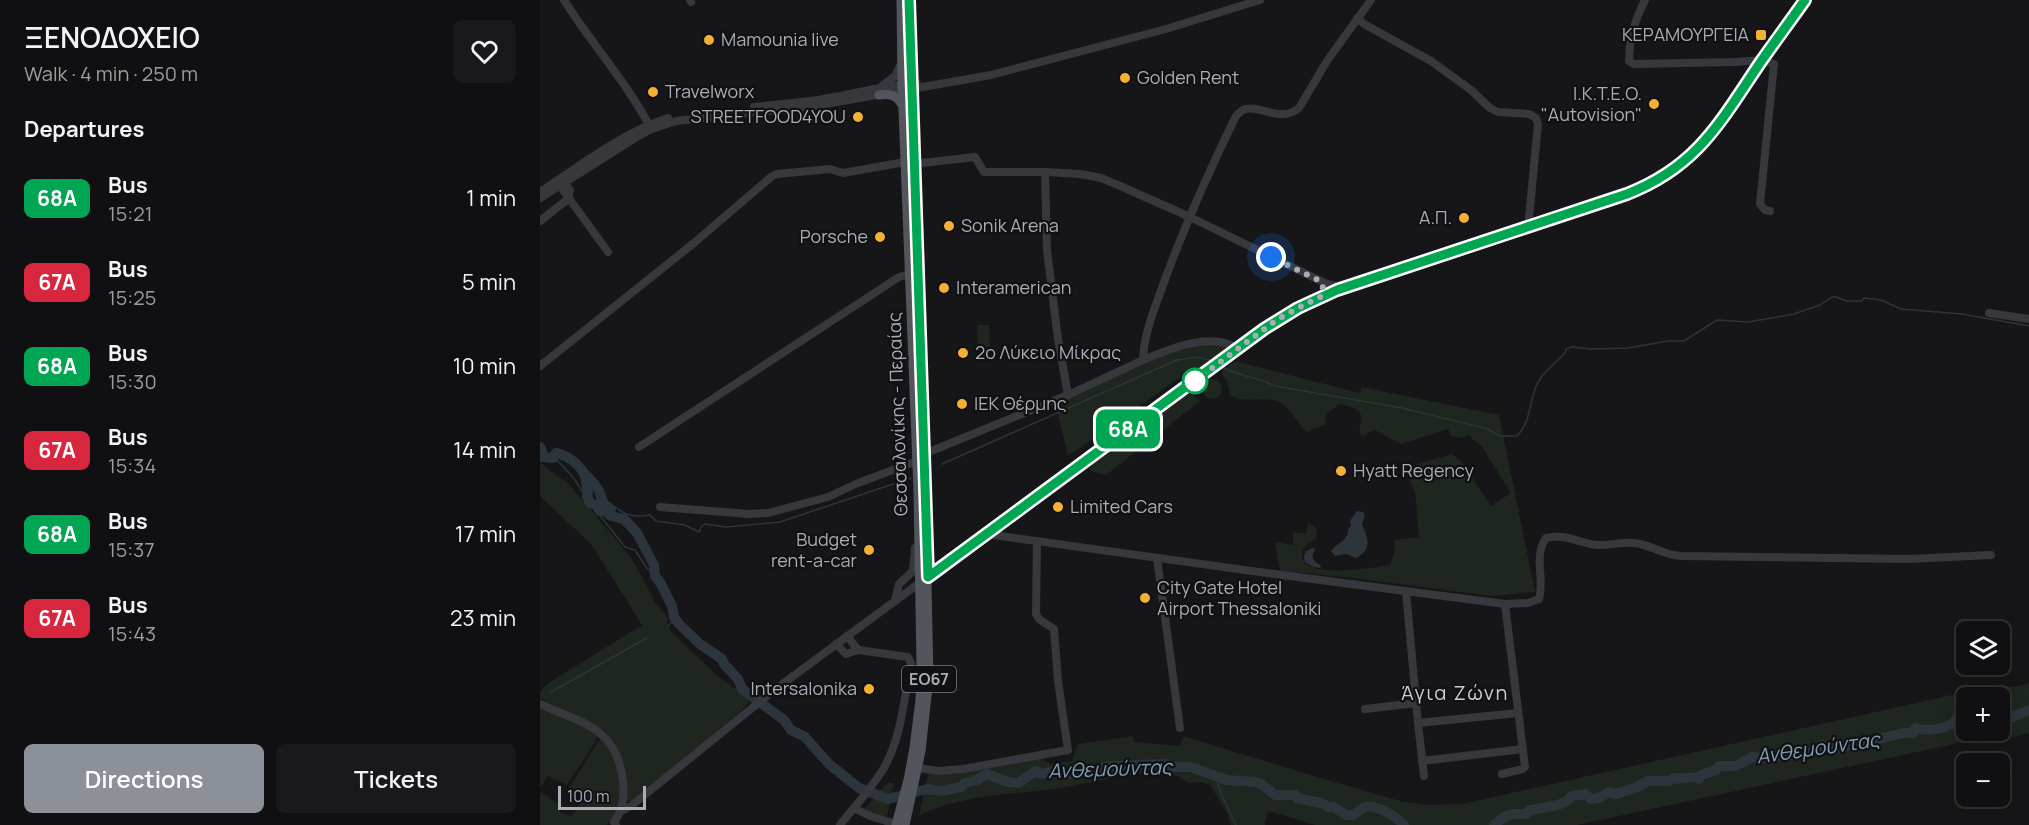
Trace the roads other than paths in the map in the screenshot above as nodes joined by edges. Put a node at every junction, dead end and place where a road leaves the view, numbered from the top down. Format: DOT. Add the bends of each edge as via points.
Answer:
graph roads {
  1 [pos="564,0"];
  2 [pos="901,0"];
  3 [pos="909,0"];
  4 [pos="1260,0"];
  5 [pos="1371,0"];
  6 [pos="1645,0"];
  7 [pos="1805,0"];
  8 [pos="1357,18"];
  9 [pos="903,60"];
  10 [pos="1762,60"];
  11 [pos="907,87"];
  12 [pos="878,91"];
  13 [pos="903,109"];
  14 [pos="649,125"];
  15 [pos="909,163"];
  16 [pos="1045,172"];
  17 [pos="562,184"];
  18 [pos="540,192"];
  19 [pos="540,198"];
  20 [pos="568,199"];
  21 [pos="1770,211"];
  22 [pos="1190,217"];
  23 [pos="540,221"];
  24 [pos="1528,228"];
  25 [pos="608,252"];
  26 [pos="910,274"];
  27 [pos="1320,281"];
  28 [pos="1344,288"];
  29 [pos="1322,296"];
  30 [pos="1989,312"];
  31 [pos="2029,319"];
  32 [pos="1238,349"];
  33 [pos="1143,360"];
  34 [pos="540,366"];
  35 [pos="1068,394"];
  36 [pos="639,447"];
  37 [pos="921,461"];
  38 [pos="660,507"];
  39 [pos="919,511"];
  40 [pos="986,534"];
  41 [pos="1037,541"];
  42 [pos="1991,555"];
  43 [pos="1157,558"];
  44 [pos="924,580"];
  45 [pos="1406,592"];
  46 [pos="895,601"];
  47 [pos="1505,604"];
  48 [pos="847,636"];
  49 [pos="836,644"];
  50 [pos="858,650"];
  51 [pos="1416,703"];
  52 [pos="540,704"];
  53 [pos="1365,709"];
  54 [pos="1518,713"];
  55 [pos="1418,723"];
  56 [pos="1180,728"];
  57 [pos="1523,749"];
  58 [pos="1422,761"];
  59 [pos="918,768"];
  60 [pos="1502,774"];
  61 [pos="1424,776"];
  62 [pos="912,780"];
  63 [pos="854,808"];
  64 [pos="621,811"];
  65 [pos="616,825"];
  66 [pos="840,825"];
  67 [pos="899,825"];
  1 -- 14 [label="street" via="632,94"];
  2 -- 9 [label="main road, Θεσσαλονίκης - Περαίας / ΕΟ67"];
  3 -- 11 [label="main road, Θεσσαλονίκης - Περαίας / ΕΟ67"];
  4 -- 11 [label="street" via="979,78"];
  5 -- 8 [label="street"];
  6 -- 10 [label="street" via="1635,20 1629,61"];
  7 -- 10 [label="street"];
  8 -- 22 [label="street" via="1296,111 1280,114 1250,109 1236,116"];
  8 -- 24 [label="street" via="1431,62 1490,108 1536,118"];
  9 -- 11 [label="main road, Θεσσαλονίκης - Περαίας / ΕΟ67"];
  9 -- 12 [label="street" via="891,80"];
  10 -- 21 [label="street" via="1774,64 1760,204"];
  10 -- 24 [label="street" via="1720,125 1676,169 1643,188"];
  11 -- 12 [label="street"];
  11 -- 13 [label="main road, Θεσσαλονίκης - Περαίας / ΕΟ67"];
  11 -- 15 [label="main road, Θεσσαλονίκης - Περαίας / ΕΟ67"];
  12 -- 13 [label="main road" via="898,98"];
  12 -- 14 [label="street" via="683,115"];
  12 -- 17 [label="street" via="814,106 676,122 649,130"];
  13 -- 15 [label="main road, Θεσσαλονίκης - Περαίας / ΕΟ67"];
  14 -- 18 [label="street"];
  15 -- 16 [label="street" via="975,158 984,172"];
  15 -- 26 [label="main road, Θεσσαλονίκης - Περαίας / ΕΟ67"];
  15 -- 34 [label="street" via="850,173 830,169 771,177"];
  15 -- 37 [label="main road, Θεσσαλονίκης - Περαίας / ΕΟ67"];
  16 -- 22 [label="street" via="1101,178"];
  16 -- 35 [label="street" via="1047,250"];
  17 -- 19 [label="street"];
  17 -- 20 [label="street" via="570,190"];
  20 -- 23 [label="street"];
  20 -- 25 [label="street"];
  22 -- 27 [label="street"];
  22 -- 33 [label="street" via="1148,326"];
  24 -- 28 [label="street"];
  26 -- 36 [label="street" via="899,277"];
  26 -- 37 [label="main road, Θεσσαλονίκης - Περαίας / ΕΟ67"];
  27 -- 28 [label="street"];
  27 -- 29 [label="street"];
  28 -- 29 [label="street"];
  29 -- 32 [label="street" via="1275,321"];
  30 -- 31 [label="street"];
  32 -- 33 [label="street" via="1204,342"];
  32 -- 40 [label="street"];
  33 -- 35 [label="street"];
  35 -- 37 [label="street"];
  37 -- 38 [label="street" via="828,497 768,513"];
  37 -- 39 [label="main road, Θεσσαλονίκης - Περαίας / ΕΟ67"];
  37 -- 44 [label="main road, Θεσσαλονίκης - Περαίας / ΕΟ67" via="925,482"];
  39 -- 44 [label="main road, Θεσσαλονίκης - Περαίας / ΕΟ67"];
  39 -- 46 [label="street" via="914,566 899,584"];
  40 -- 41 [label="street"];
  40 -- 44 [label="street"];
  41 -- 43 [label="street"];
  41 -- 59 [label="street" via="1036,614 1054,629 1068,750 938,771"];
  42 -- 47 [label="street" via="1909,559 1680,556 1630,542 1597,545 1553,536 1542,544 1539,599"];
  43 -- 45 [label="street"];
  43 -- 56 [label="street"];
  44 -- 46 [label="street"];
  44 -- 59 [label="main road, Θεσσαλονίκης - Περαίας / ΕΟ67" via="929,684"];
  44 -- 62 [label="main road, Θεσσαλονίκης - Περαίας / ΕΟ67" via="920,700"];
  45 -- 47 [label="street"];
  45 -- 51 [label="street"];
  46 -- 48 [label="street"];
  47 -- 54 [label="street"];
  48 -- 49 [label="street"];
  48 -- 50 [label="street"];
  49 -- 50 [label="street" via="846,654"];
  49 -- 64 [label="street"];
  50 -- 63 [label="street" via="900,654 911,663 894,745 879,776"];
  51 -- 53 [label="street"];
  51 -- 55 [label="street"];
  52 -- 64 [label="street" via="599,732 610,742 622,775"];
  54 -- 55 [label="street"];
  54 -- 57 [label="street"];
  55 -- 58 [label="street"];
  57 -- 58 [label="street"];
  57 -- 60 [label="street" via="1524,769"];
  58 -- 61 [label="street"];
  59 -- 62 [label="main road, Θεσσαλονίκης - Περαίας / ΕΟ67"];
  62 -- 67 [label="main road, Θεσσαλονίκης - Περαίας / ΕΟ67"];
  63 -- 66 [label="street"];
  63 -- 67 [label="street"];
  64 -- 65 [label="street"];
}
